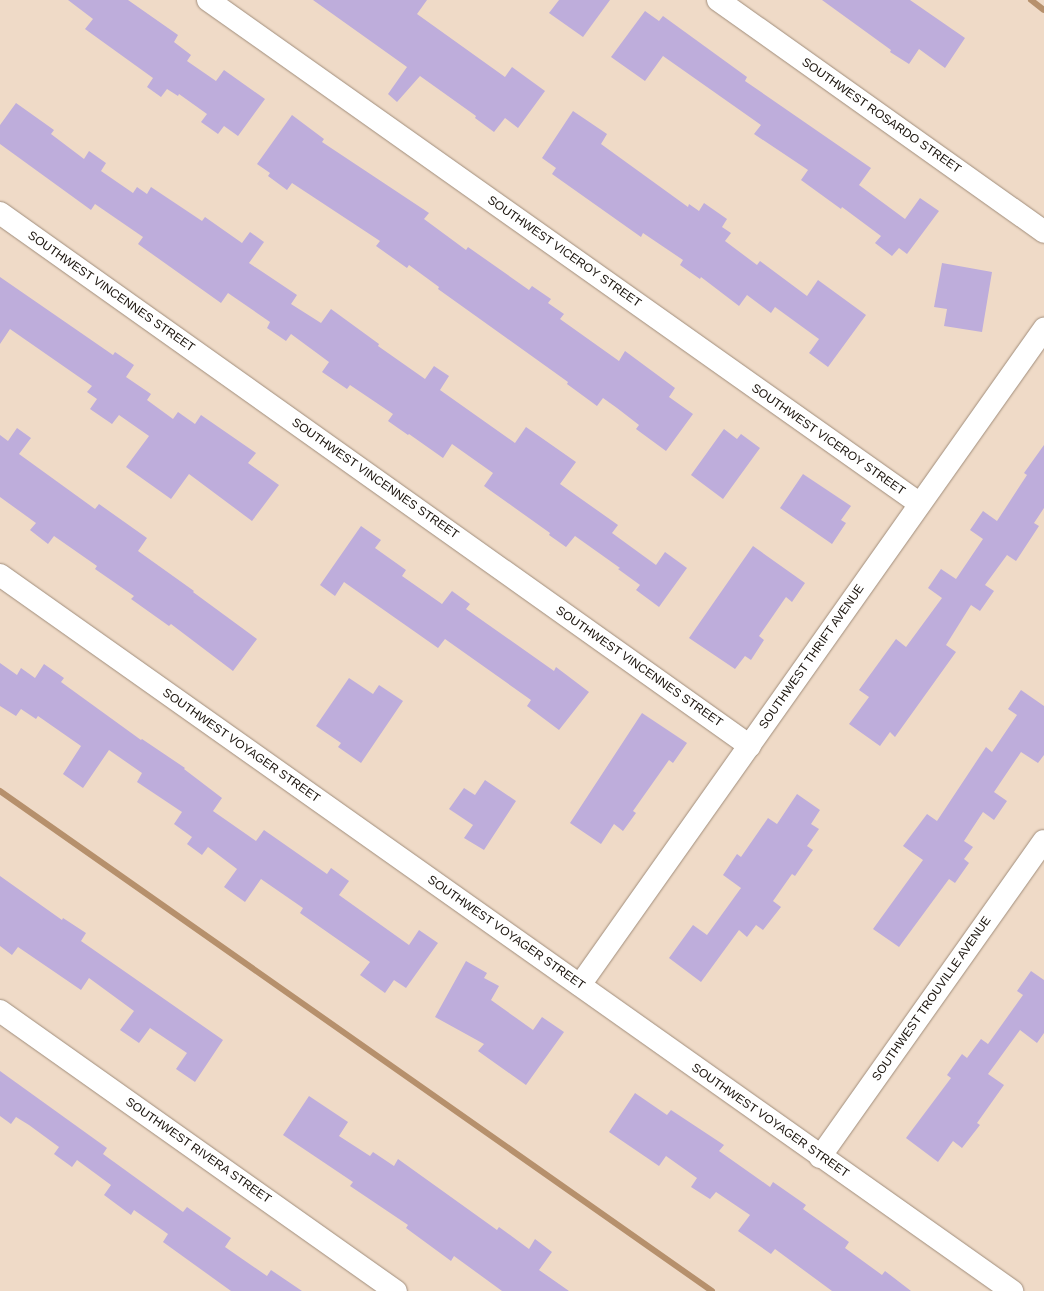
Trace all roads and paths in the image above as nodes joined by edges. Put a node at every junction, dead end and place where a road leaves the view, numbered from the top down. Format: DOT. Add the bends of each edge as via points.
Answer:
graph roads {
  1 [pos="208,0"];
  2 [pos="718,0"];
  3 [pos="0,213"];
  4 [pos="1044,232"];
  5 [pos="1044,329"];
  6 [pos="920,504"];
  7 [pos="0,575"];
  8 [pos="750,746"];
  9 [pos="1044,841"];
  10 [pos="580,985"];
  11 [pos="0,1011"];
  12 [pos="820,1157"];
  13 [pos="396,1291"];
  14 [pos="1012,1291"];
  1 -- 6 [label="street, SOUTHWEST VICEROY STREET"];
  2 -- 4 [label="street, SOUTHWEST ROSARDO STREET"];
  3 -- 8 [label="street, SOUTHWEST VINCENNES STREET"];
  5 -- 6 [label="street, SOUTHWEST THRIFT AVENUE"];
  6 -- 8 [label="street, SOUTHWEST THRIFT AVENUE"];
  7 -- 10 [label="street, SOUTHWEST VOYAGER STREET"];
  8 -- 10 [label="street, SOUTHWEST THRIFT AVENUE"];
  9 -- 12 [label="street, SOUTHWEST TROUVILLE AVENUE"];
  10 -- 12 [label="street, SOUTHWEST VOYAGER STREET"];
  11 -- 13 [label="street, SOUTHWEST RIVERA STREET"];
  12 -- 14 [label="street, SOUTHWEST VOYAGER STREET"];
}
